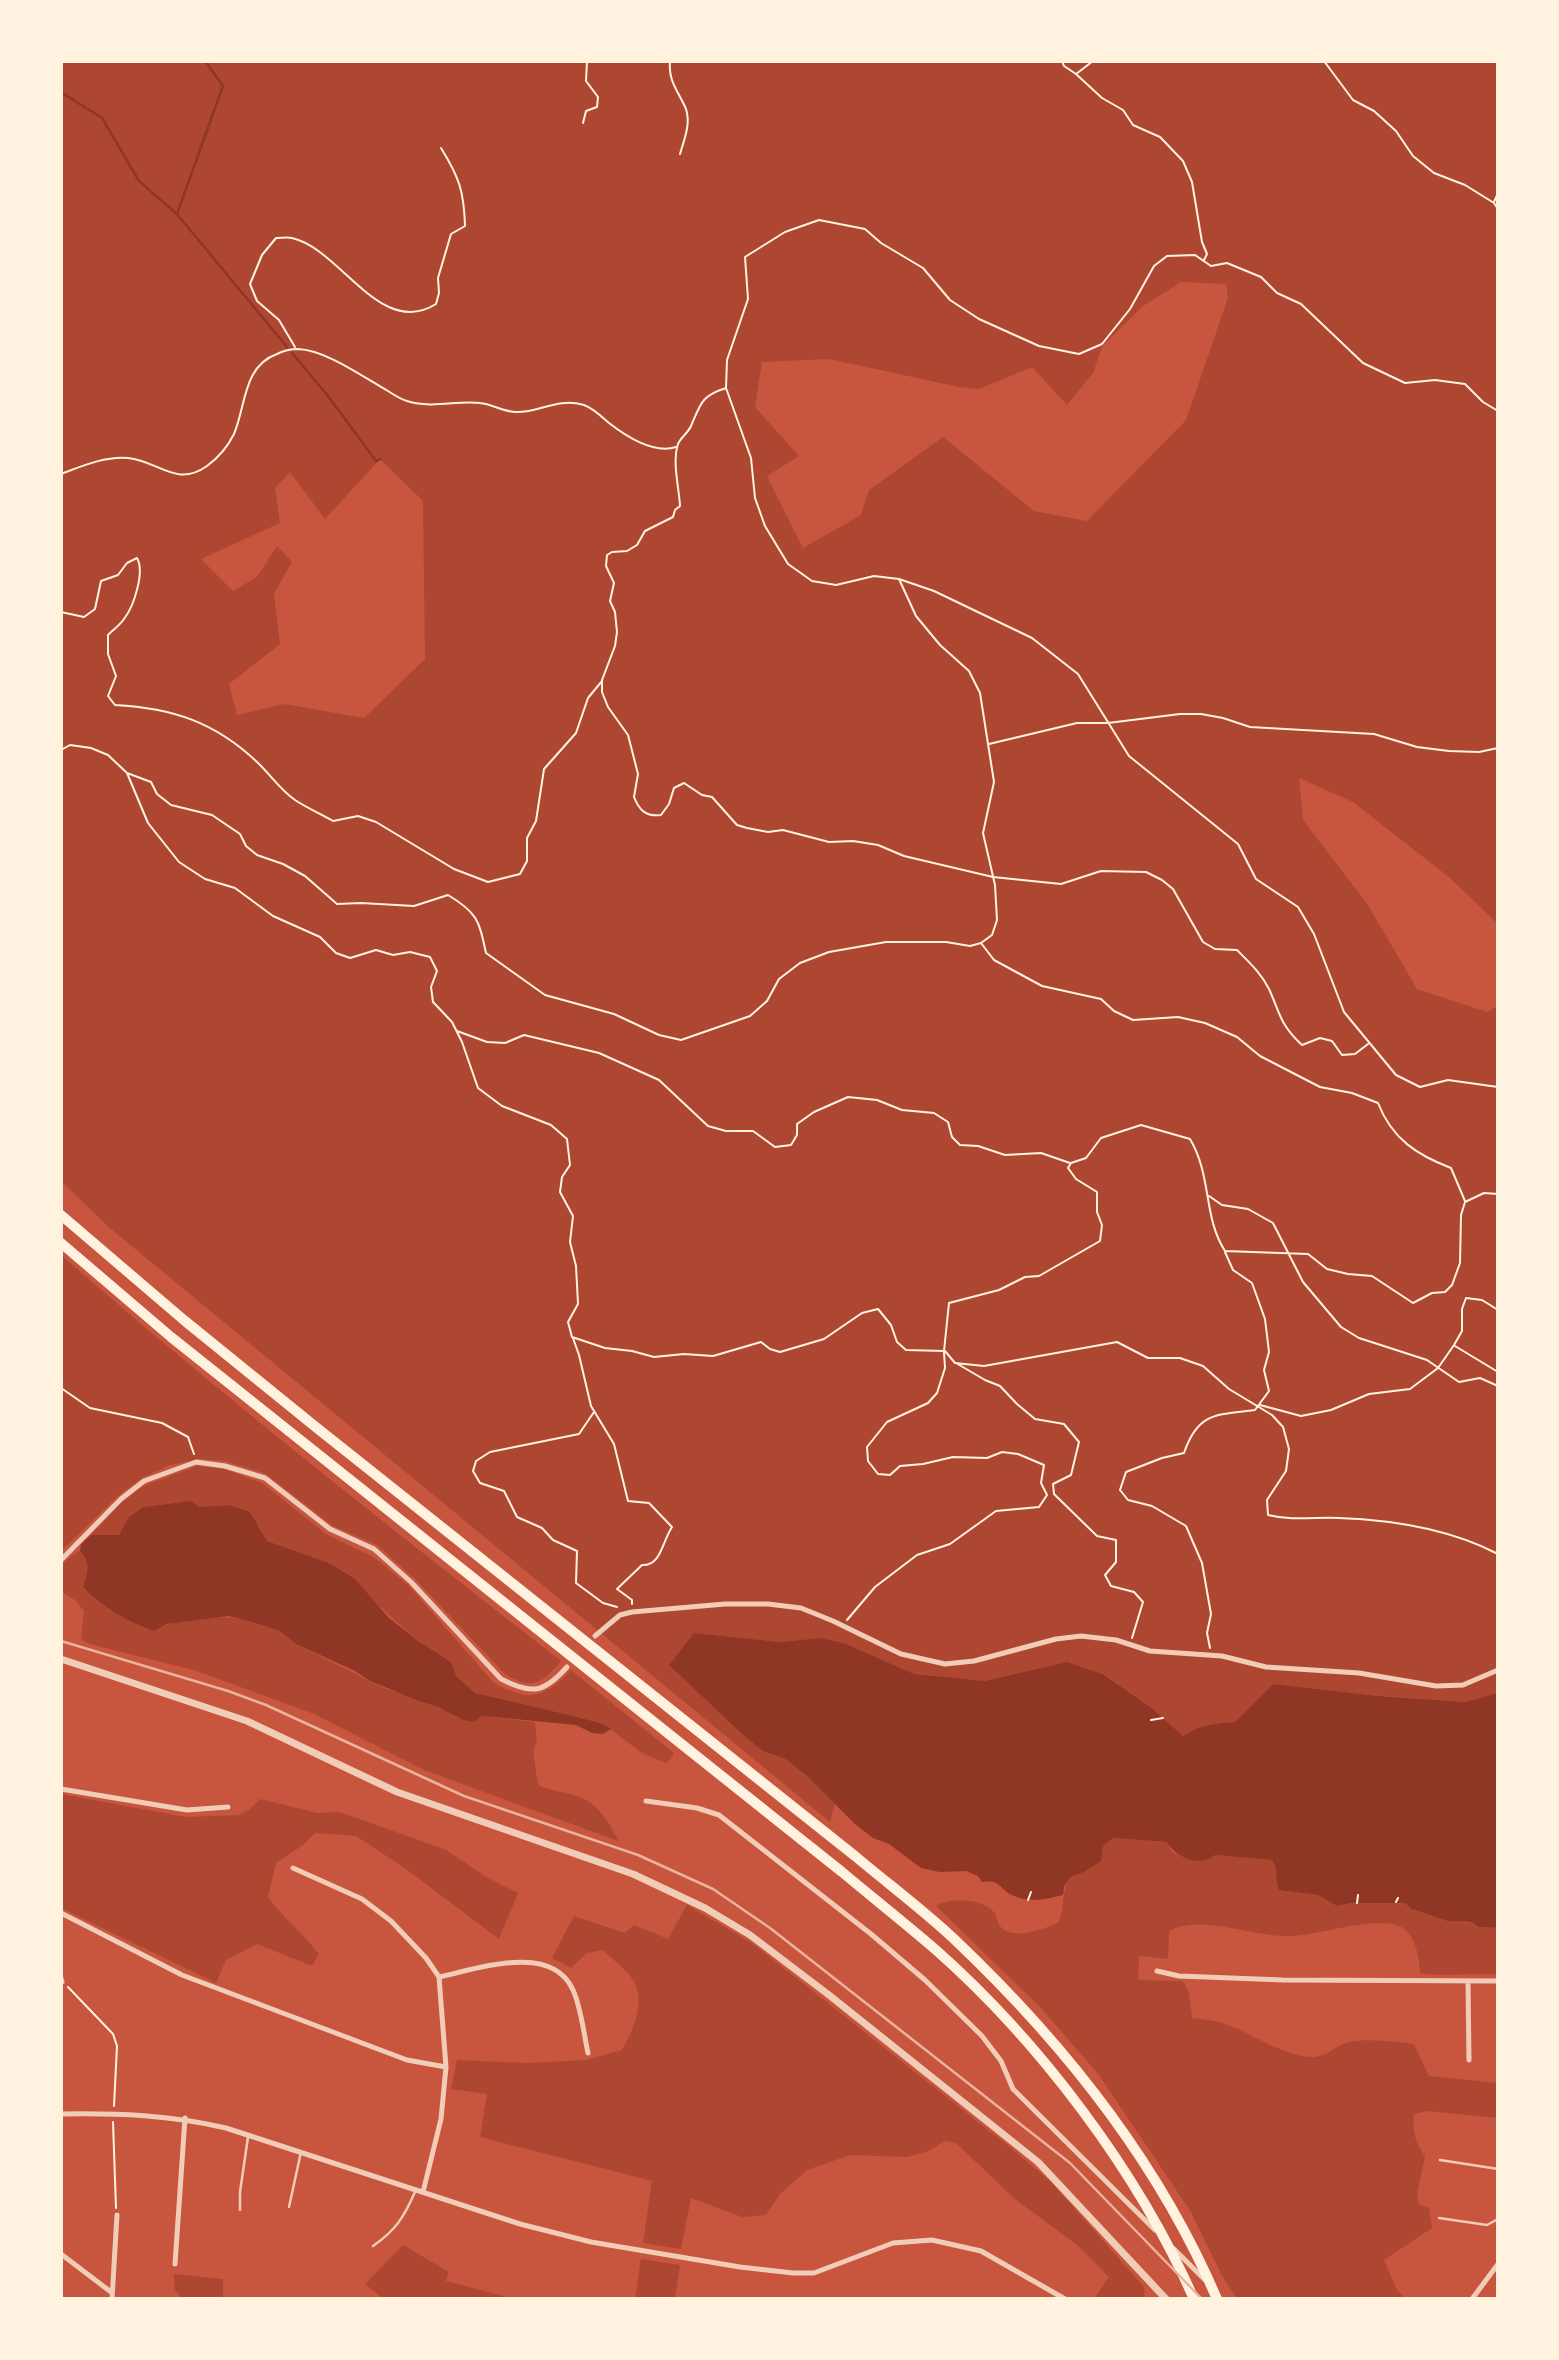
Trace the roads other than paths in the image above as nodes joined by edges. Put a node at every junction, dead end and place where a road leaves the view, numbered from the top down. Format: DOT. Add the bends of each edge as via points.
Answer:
graph roads {
  1 [pos="61,1215"];
  2 [pos="61,1243"];
  3 [pos="61,1560"];
  4 [pos="595,1636"];
  5 [pos="61,1659"];
  6 [pos="567,1667"];
  7 [pos="1498,1670"];
  8 [pos="61,1789"];
  9 [pos="646,1801"];
  10 [pos="228,1807"];
  11 [pos="293,1868"];
  12 [pos="61,1913"];
  13 [pos="1157,1971"];
  14 [pos="439,1977"];
  15 [pos="1468,1981"];
  16 [pos="1498,1981"];
  17 [pos="588,2053"];
  18 [pos="1469,2060"];
  19 [pos="446,2067"];
  20 [pos="61,2114"];
  21 [pos="185,2118"];
  22 [pos="249,2135"];
  23 [pos="301,2152"];
  24 [pos="1440,2160"];
  25 [pos="1498,2169"];
  26 [pos="415,2190"];
  27 [pos="423,2192"];
  28 [pos="289,2207"];
  29 [pos="240,2210"];
  30 [pos="117,2215"];
  31 [pos="1439,2218"];
  32 [pos="1498,2219"];
  33 [pos="373,2246"];
  34 [pos="61,2254"];
  35 [pos="176,2264"];
  36 [pos="1498,2264"];
  37 [pos="111,2295"];
  38 [pos="1157,2295"];
  39 [pos="1065,2299"];
  40 [pos="1166,2299"];
  41 [pos="1194,2299"];
  42 [pos="1217,2299"];
  43 [pos="1224,2299"];
  44 [pos="1472,2299"];
  1 -- 42 [label="highway" via="185,1321 950,1935 1010,1993 1104,2104 1182,2229"];
  2 -- 41 [label="highway" via="172,1338 937,1951 996,2008 1086,2116 1160,2231"];
  3 -- 6 [label="street" via="144,1481 196,1462 225,1466 265,1478 330,1529 374,1549 501,1679 517,1688 536,1690 552,1684"];
  4 -- 7 [label="street" via="620,1615 632,1612 768,1604 801,1608 901,1654 945,1664 1081,1636 1116,1640 1150,1651 1266,1667 1359,1673 1436,1686 1463,1685"];
  5 -- 38 [label="street" via="247,1721 397,1792 634,1874 705,1908 750,1935 1038,2162"];
  8 -- 10 [label="street" via="187,1810"];
  9 -- 43 [label="street" via="719,1815 925,1980 982,2036 1001,2061 1013,2089"];
  11 -- 14 [label="street" via="362,1899 391,1921"];
  12 -- 19 [label="street" via="182,1975 407,2060"];
  13 -- 15 [label="street" via="1283,1980"];
  14 -- 17 [label="street" via="519,1961 558,1970 573,1989"];
  14 -- 19 [label="street"];
  15 -- 16 [label="street"];
  15 -- 18 [label="street"];
  19 -- 27 [label="street" via="441,2119"];
  20 -- 21 [label="street"];
  21 -- 22 [label="street"];
  21 -- 35 [label="street"];
  22 -- 23 [label="street"];
  22 -- 29 [label="lane"];
  23 -- 26 [label="street"];
  23 -- 28 [label="lane"];
  24 -- 25 [label="lane"];
  26 -- 27 [label="street"];
  26 -- 33 [label="lane" via="404,2218"];
  27 -- 39 [label="street" via="579,2240 793,2273 814,2273 893,2243 932,2240 981,2251"];
  30 -- 37 [label="street"];
  31 -- 32 [label="lane" via="1487,2225"];
  34 -- 37 [label="street"];
  36 -- 44 [label="street"];
  38 -- 40 [label="street"];
}
